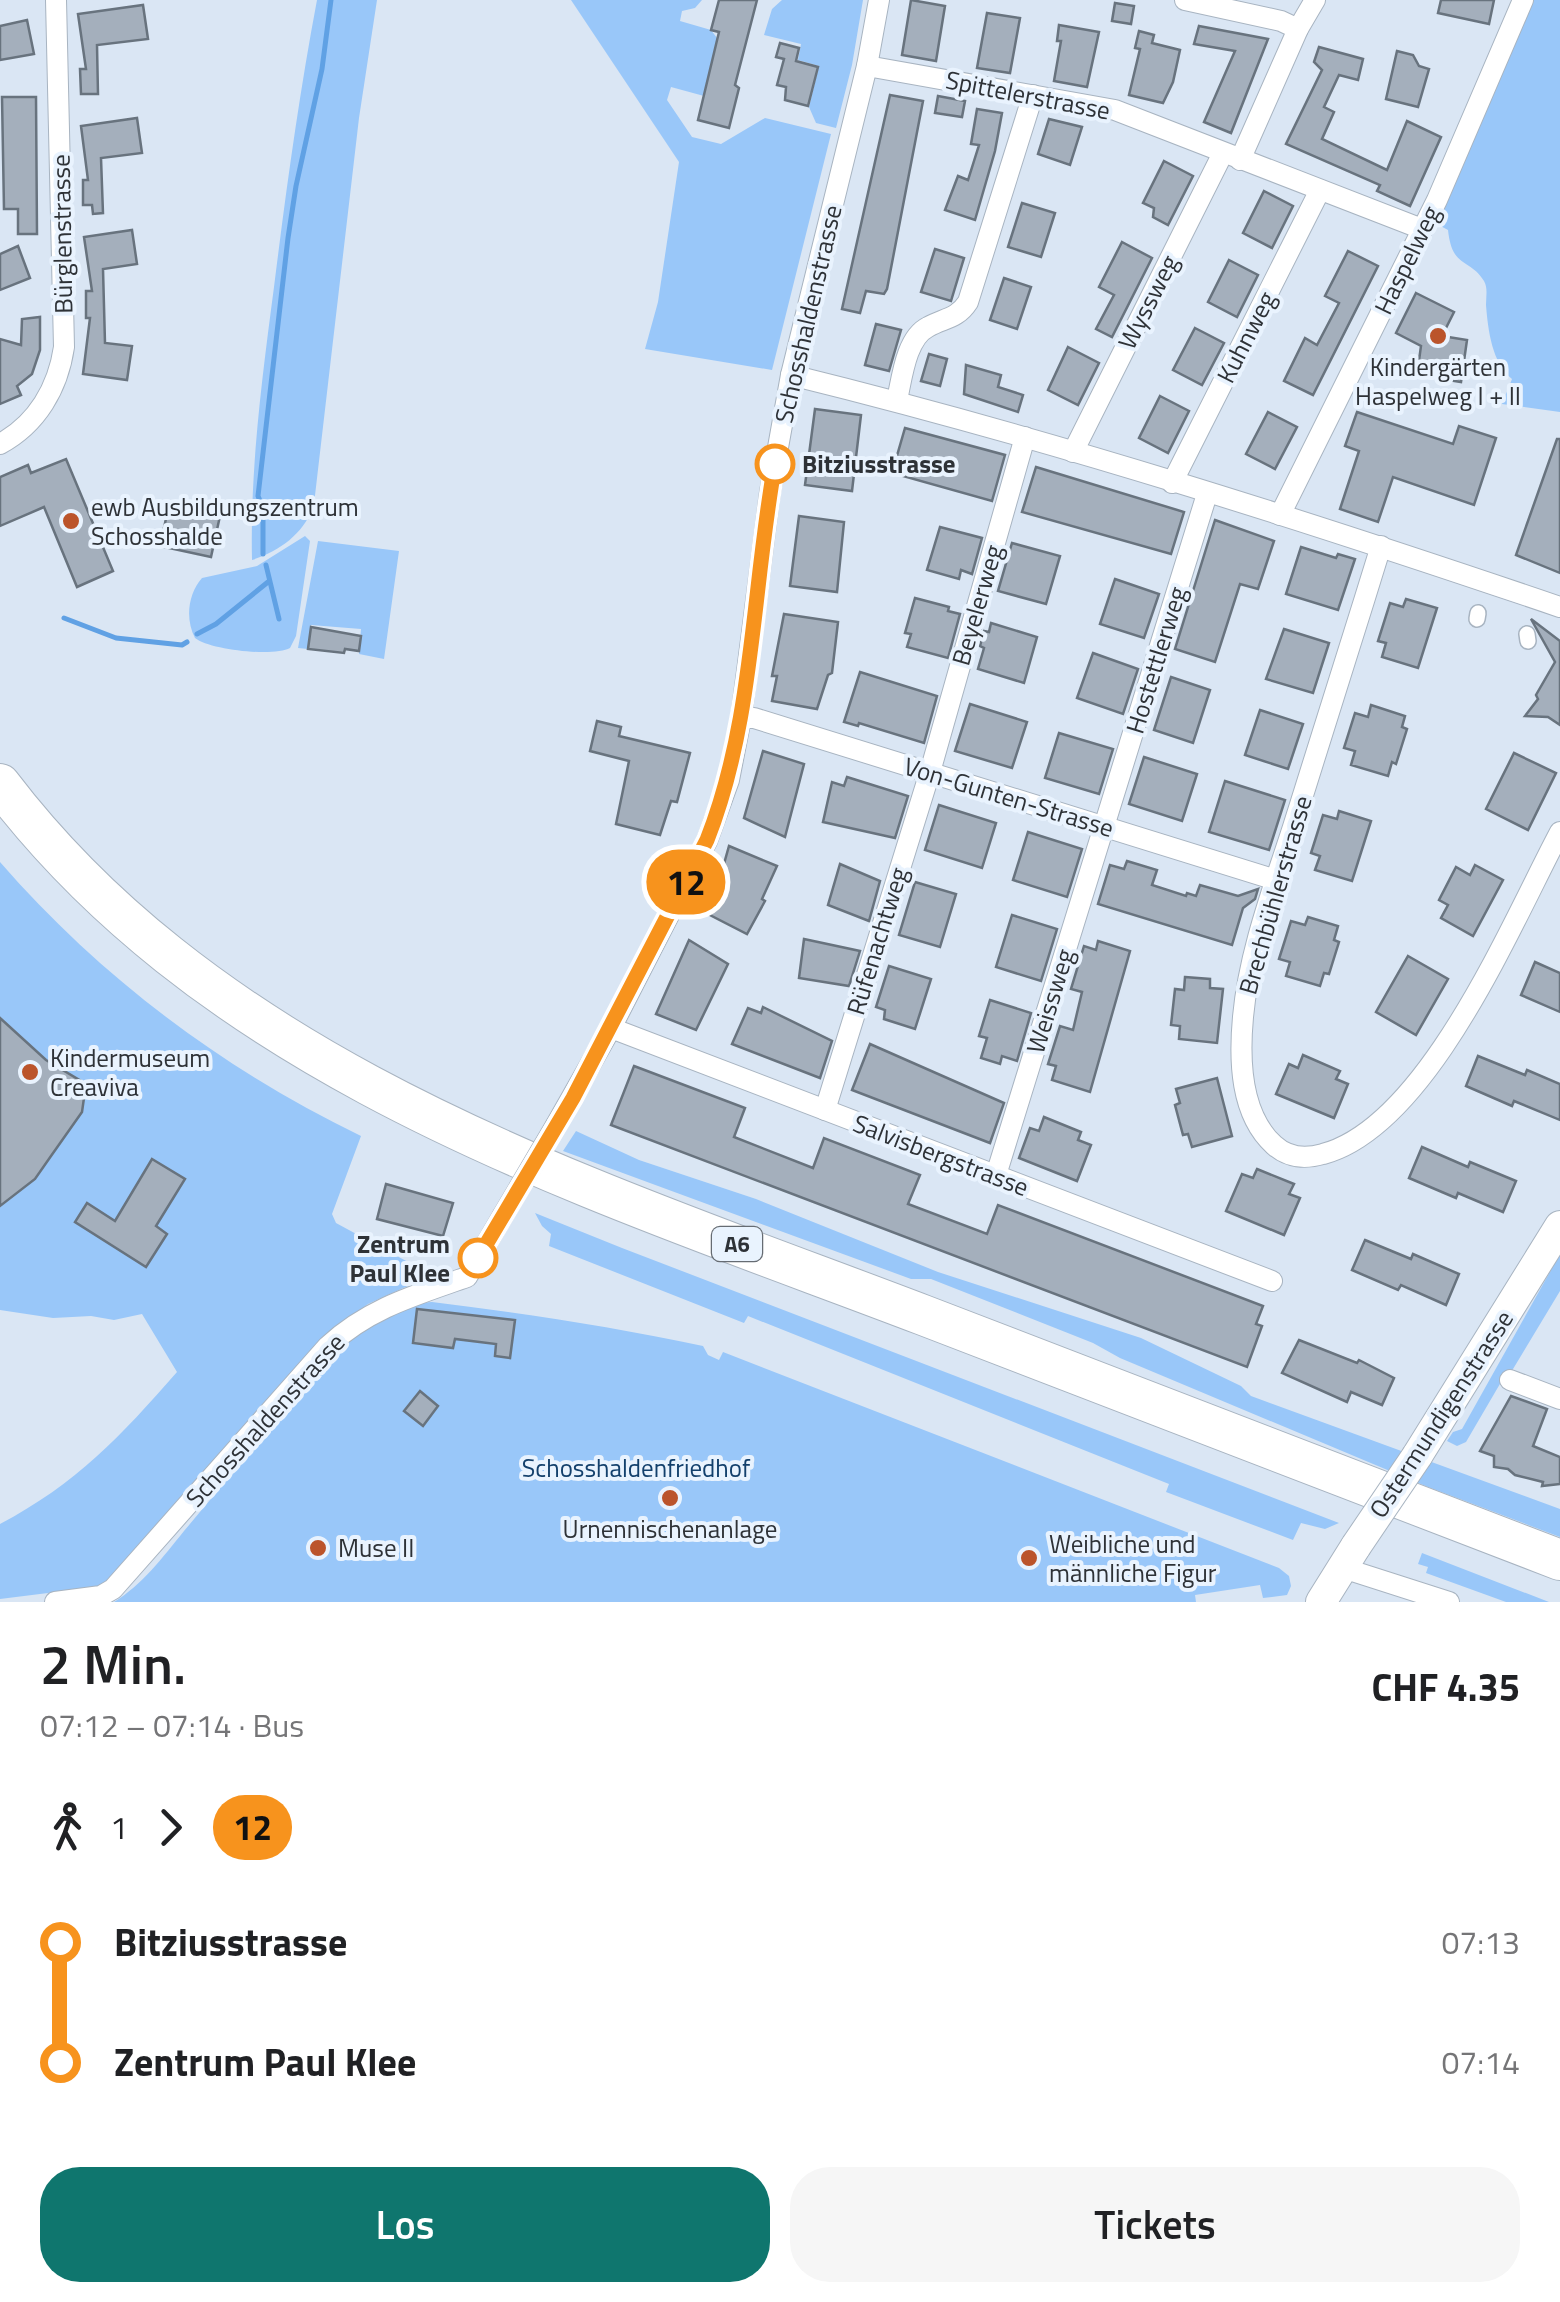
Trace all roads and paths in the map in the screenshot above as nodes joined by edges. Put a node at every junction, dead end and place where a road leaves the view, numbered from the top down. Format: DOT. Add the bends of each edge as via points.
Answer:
graph roads {
  1 [pos="56,0"];
  2 [pos="879,0"];
  3 [pos="1185,0"];
  4 [pos="1315,0"];
  5 [pos="1523,0"];
  6 [pos="1298,29"];
  7 [pos="867,66"];
  8 [pos="1033,95"];
  9 [pos="1232,157"];
  10 [pos="1320,190"];
  11 [pos="1422,229"];
  12 [pos="792,375"];
  13 [pos="896,400"];
  14 [pos="1024,438"];
  15 [pos="0,444"];
  16 [pos="1073,452"];
  17 [pos="1172,483"];
  18 [pos="1207,494"];
  19 [pos="1280,515"];
  20 [pos="1381,546"];
  21 [pos="1560,607"];
  22 [pos="741,718"];
  23 [pos="930,772"];
  24 [pos="0,784"];
  25 [pos="1104,826"];
  26 [pos="0,827"];
  27 [pos="1560,832"];
  28 [pos="1276,880"];
  29 [pos="611,1028"];
  30 [pos="825,1110"];
  31 [pos="996,1176"];
  32 [pos="1560,1226"];
  33 [pos="1272,1281"];
  34 [pos="1510,1380"];
  35 [pos="1560,1399"];
  36 [pos="1349,1557"];
  37 [pos="1560,1560"];
  38 [pos="1560,1586"];
  39 [pos="55,1602"];
  40 [pos="1321,1602"];
  41 [pos="1449,1602"];
  1 -- 15 [label="street, Bürglenstrasse" via="63,354 43,405"];
  2 -- 7 [label="street, Schosshaldenstrasse"];
  3 -- 6 [label="street"];
  4 -- 6 [label="street"];
  5 -- 11 [label="street, Haspelweg"];
  6 -- 9 [label="street"];
  7 -- 8 [label="street, Spittelerstrasse"];
  7 -- 12 [label="street, Schosshaldenstrasse"];
  8 -- 9 [label="street, Spittelerstrasse" via="1116,110"];
  8 -- 13 [label="street" via="968,302 956,316 918,334"];
  9 -- 10 [label="street, Spittelerstrasse"];
  9 -- 16 [label="street, Wyssweg"];
  10 -- 11 [label="street, Spittelerstrasse"];
  10 -- 17 [label="street, Kuhnweg"];
  11 -- 19 [label="street, Haspelweg"];
  12 -- 13 [label="street"];
  12 -- 22 [label="street, Schosshaldenstrasse"];
  13 -- 14 [label="street"];
  14 -- 16 [label="street"];
  14 -- 23 [label="street, Beyelerweg"];
  16 -- 17 [label="street"];
  17 -- 18 [label="street"];
  18 -- 19 [label="street"];
  18 -- 25 [label="street, Hostettlerweg"];
  19 -- 20 [label="street"];
  20 -- 21 [label="street"];
  20 -- 28 [label="street, Brechbühlerstrasse"];
  22 -- 23 [label="street, Von-Gunten-Strasse"];
  22 -- 29 [label="street, Schosshaldenstrasse" via="729,780 707,840"];
  23 -- 25 [label="street, Von-Gunten-Strasse"];
  23 -- 30 [label="street, Rüfenachtweg"];
  24 -- 37 [label="highway, A6" via="69,865 156,946 258,1020 404,1103 638,1205"];
  25 -- 28 [label="street, Von-Gunten-Strasse"];
  25 -- 31 [label="street, Weissweg"];
  26 -- 38 [label="highway, A6" via="79,913 174,993 282,1066 419,1140 628,1230"];
  27 -- 28 [label="street, Brechbühlerstrasse" via="1424,1074 1372,1128 1332,1152 1308,1157 1287,1154 1266,1138 1244,1081 1246,994"];
  29 -- 30 [label="street, Salvisbergstrasse"];
  29 -- 39 [label="street, Schosshaldenstrasse, bridge" via="467,1277 354,1324 110,1592"];
  30 -- 31 [label="street, Salvisbergstrasse"];
  31 -- 33 [label="street, Salvisbergstrasse"];
  32 -- 36 [label="main road, Ostermundigenstrasse, bridge"];
  34 -- 35 [label="street"];
  36 -- 40 [label="main road, Ostermundigenstrasse"];
  36 -- 41 [label="street"];
}
